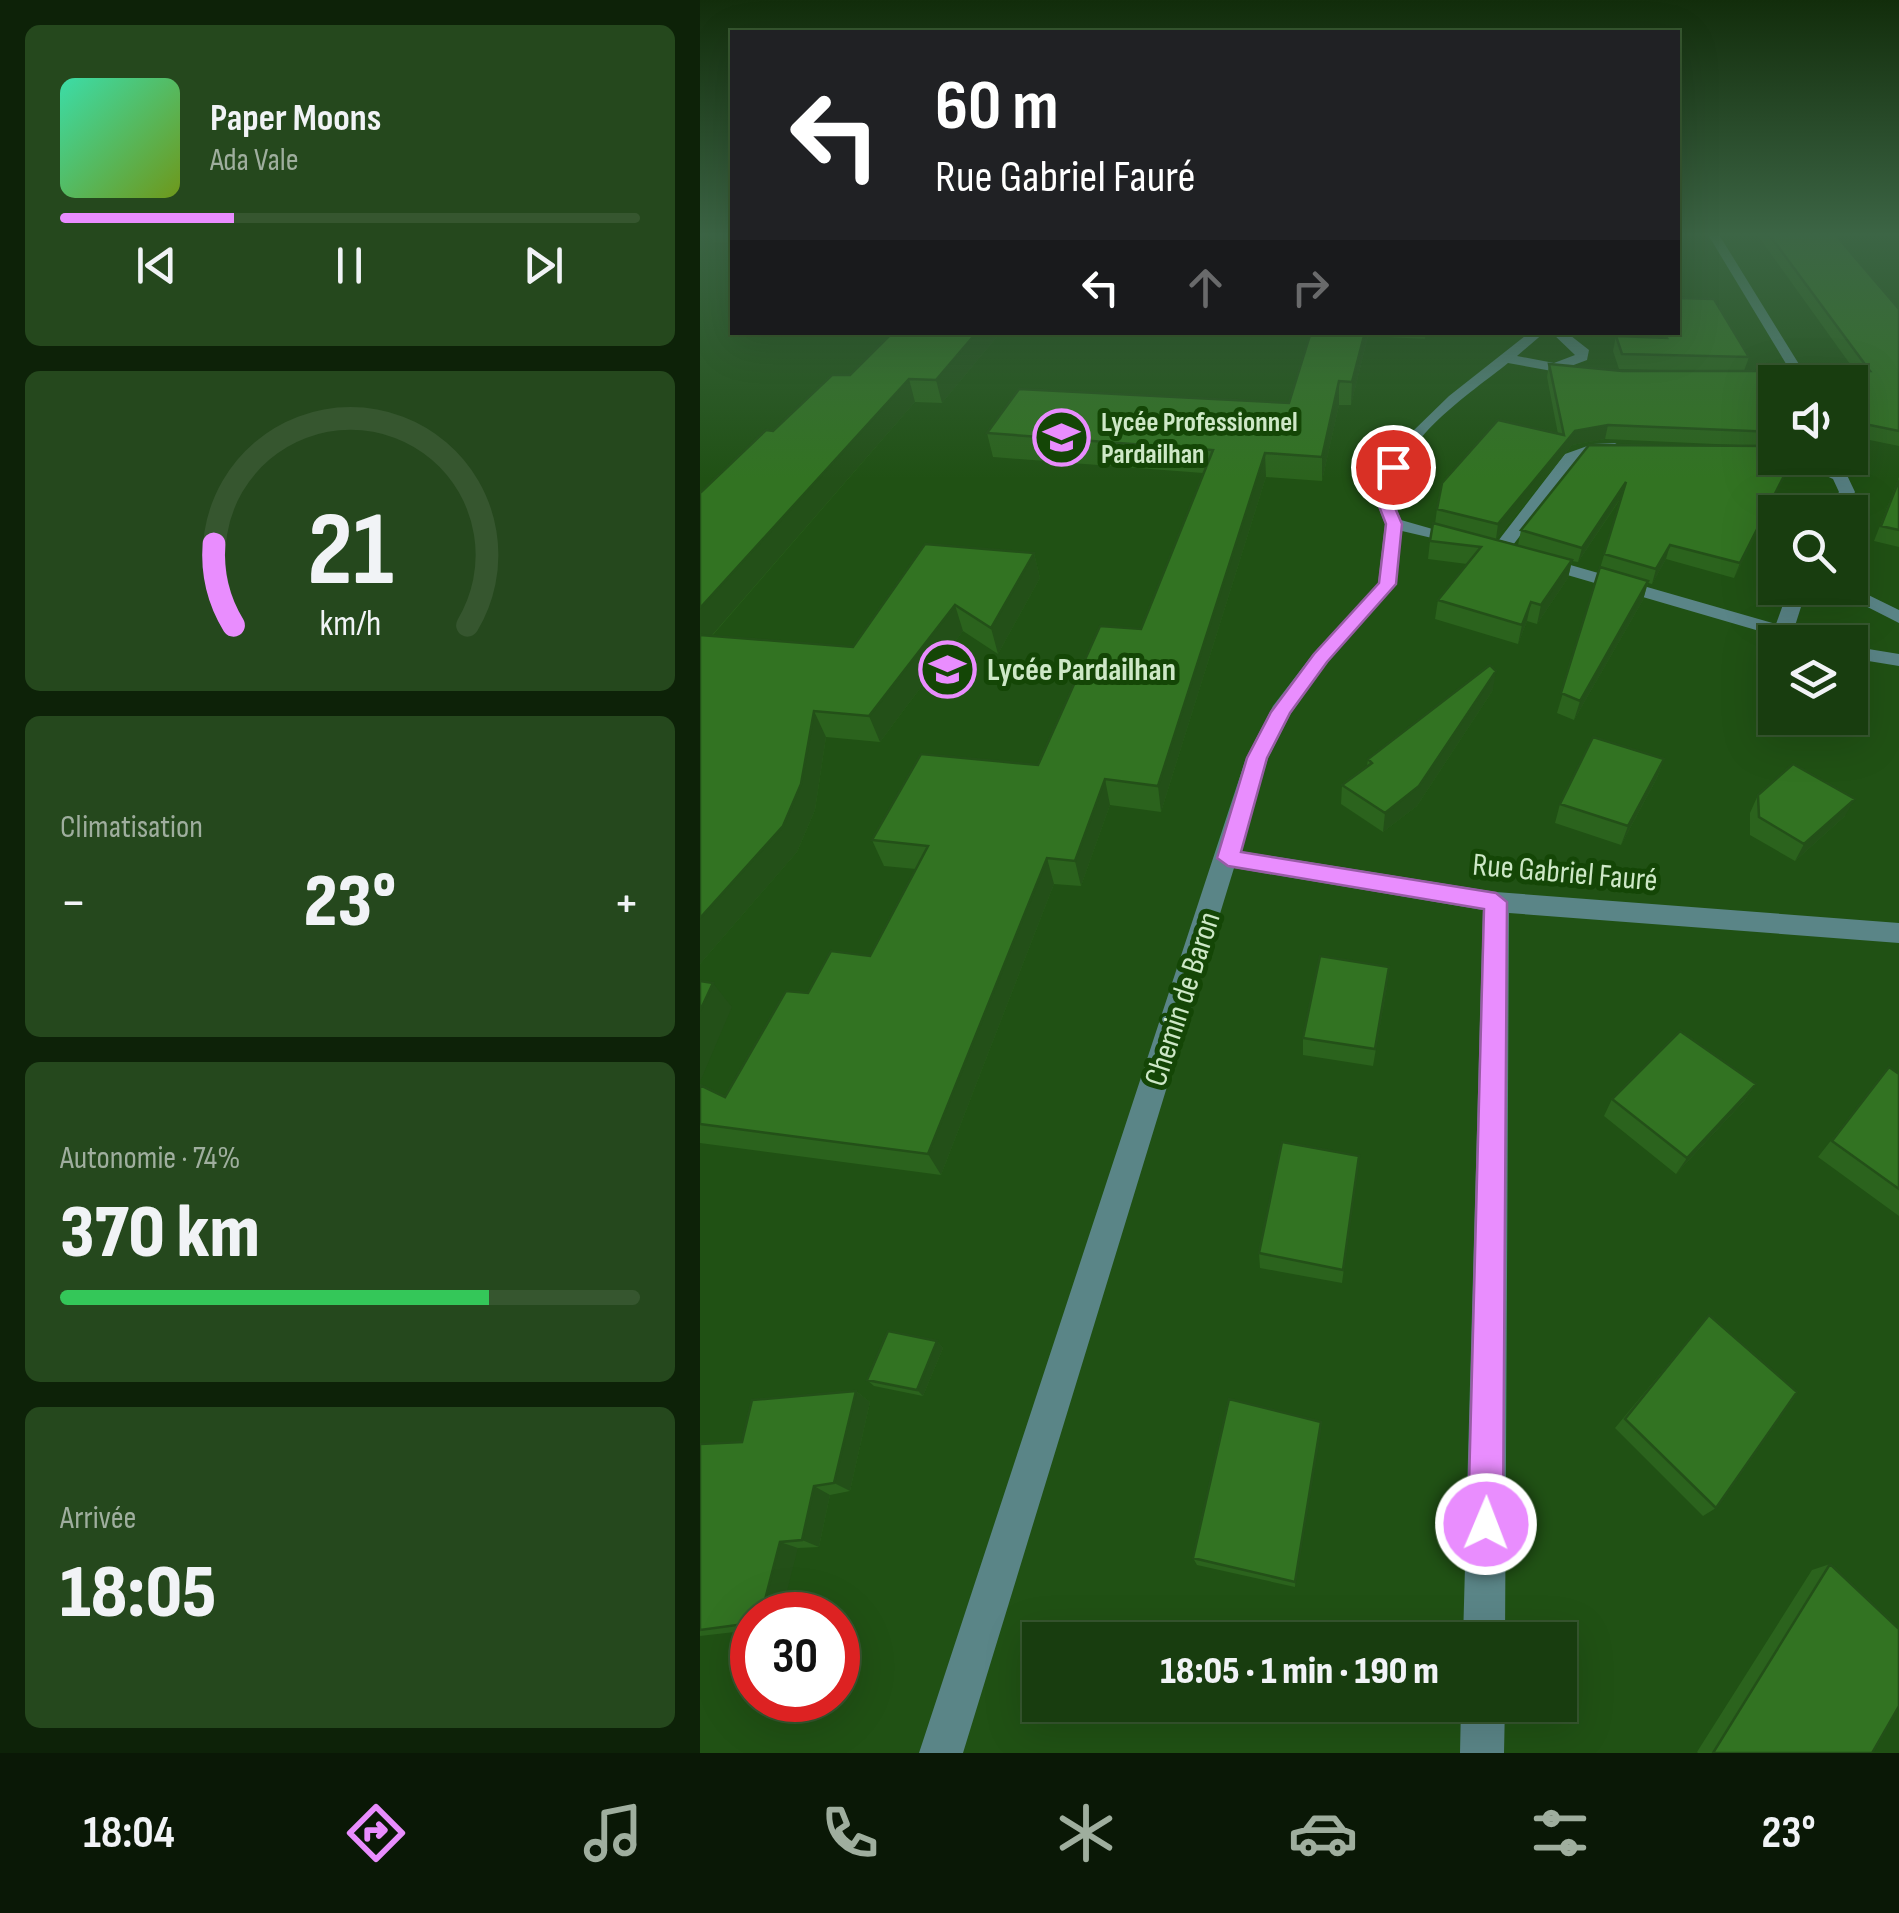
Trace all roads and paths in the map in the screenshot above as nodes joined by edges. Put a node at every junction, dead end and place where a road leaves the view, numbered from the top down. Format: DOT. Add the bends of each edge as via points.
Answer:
graph roads {
  1 [pos="1763,315"];
  2 [pos="1536,335"];
  3 [pos="1561,335"];
  4 [pos="1508,359"];
  5 [pos="1794,365"];
  6 [pos="1554,368"];
  7 [pos="1603,375"];
  8 [pos="1643,449"];
  9 [pos="1394,524"];
  10 [pos="1502,550"];
  11 [pos="1868,602"];
  12 [pos="1899,617"];
  13 [pos="1759,625"];
  14 [pos="1868,655"];
  15 [pos="1899,660"];
  16 [pos="1228,858"];
  17 [pos="1496,902"];
  18 [pos="1899,933"];
  19 [pos="1484,1622"];
  20 [pos="1482,1722"];
  21 [pos="941,1753"];
  22 [pos="1482,1753"];
  1 -- 5 [label="street"];
  2 -- 4 [label="street, Chemin de Baron"];
  3 -- 6 [label="street" via="1582,350 1582,358"];
  4 -- 6 [label="street"];
  4 -- 9 [label="street, Chemin de Baron" via="1454,399 1393,467 1384,501"];
  6 -- 7 [label="street"];
  8 -- 10 [label="street" via="1593,448 1571,457"];
  9 -- 10 [label="street"];
  9 -- 16 [label="street, Chemin de Baron" via="1388,584 1281,712 1257,758"];
  10 -- 13 [label="street"];
  11 -- 12 [label="street"];
  14 -- 15 [label="street"];
  16 -- 17 [label="street, Rue Gabriel Fauré"];
  16 -- 21 [label="street, Chemin de Baron"];
  17 -- 18 [label="street, Rue Gabriel Fauré"];
  17 -- 19 [label="street"];
  20 -- 22 [label="street"];
}
